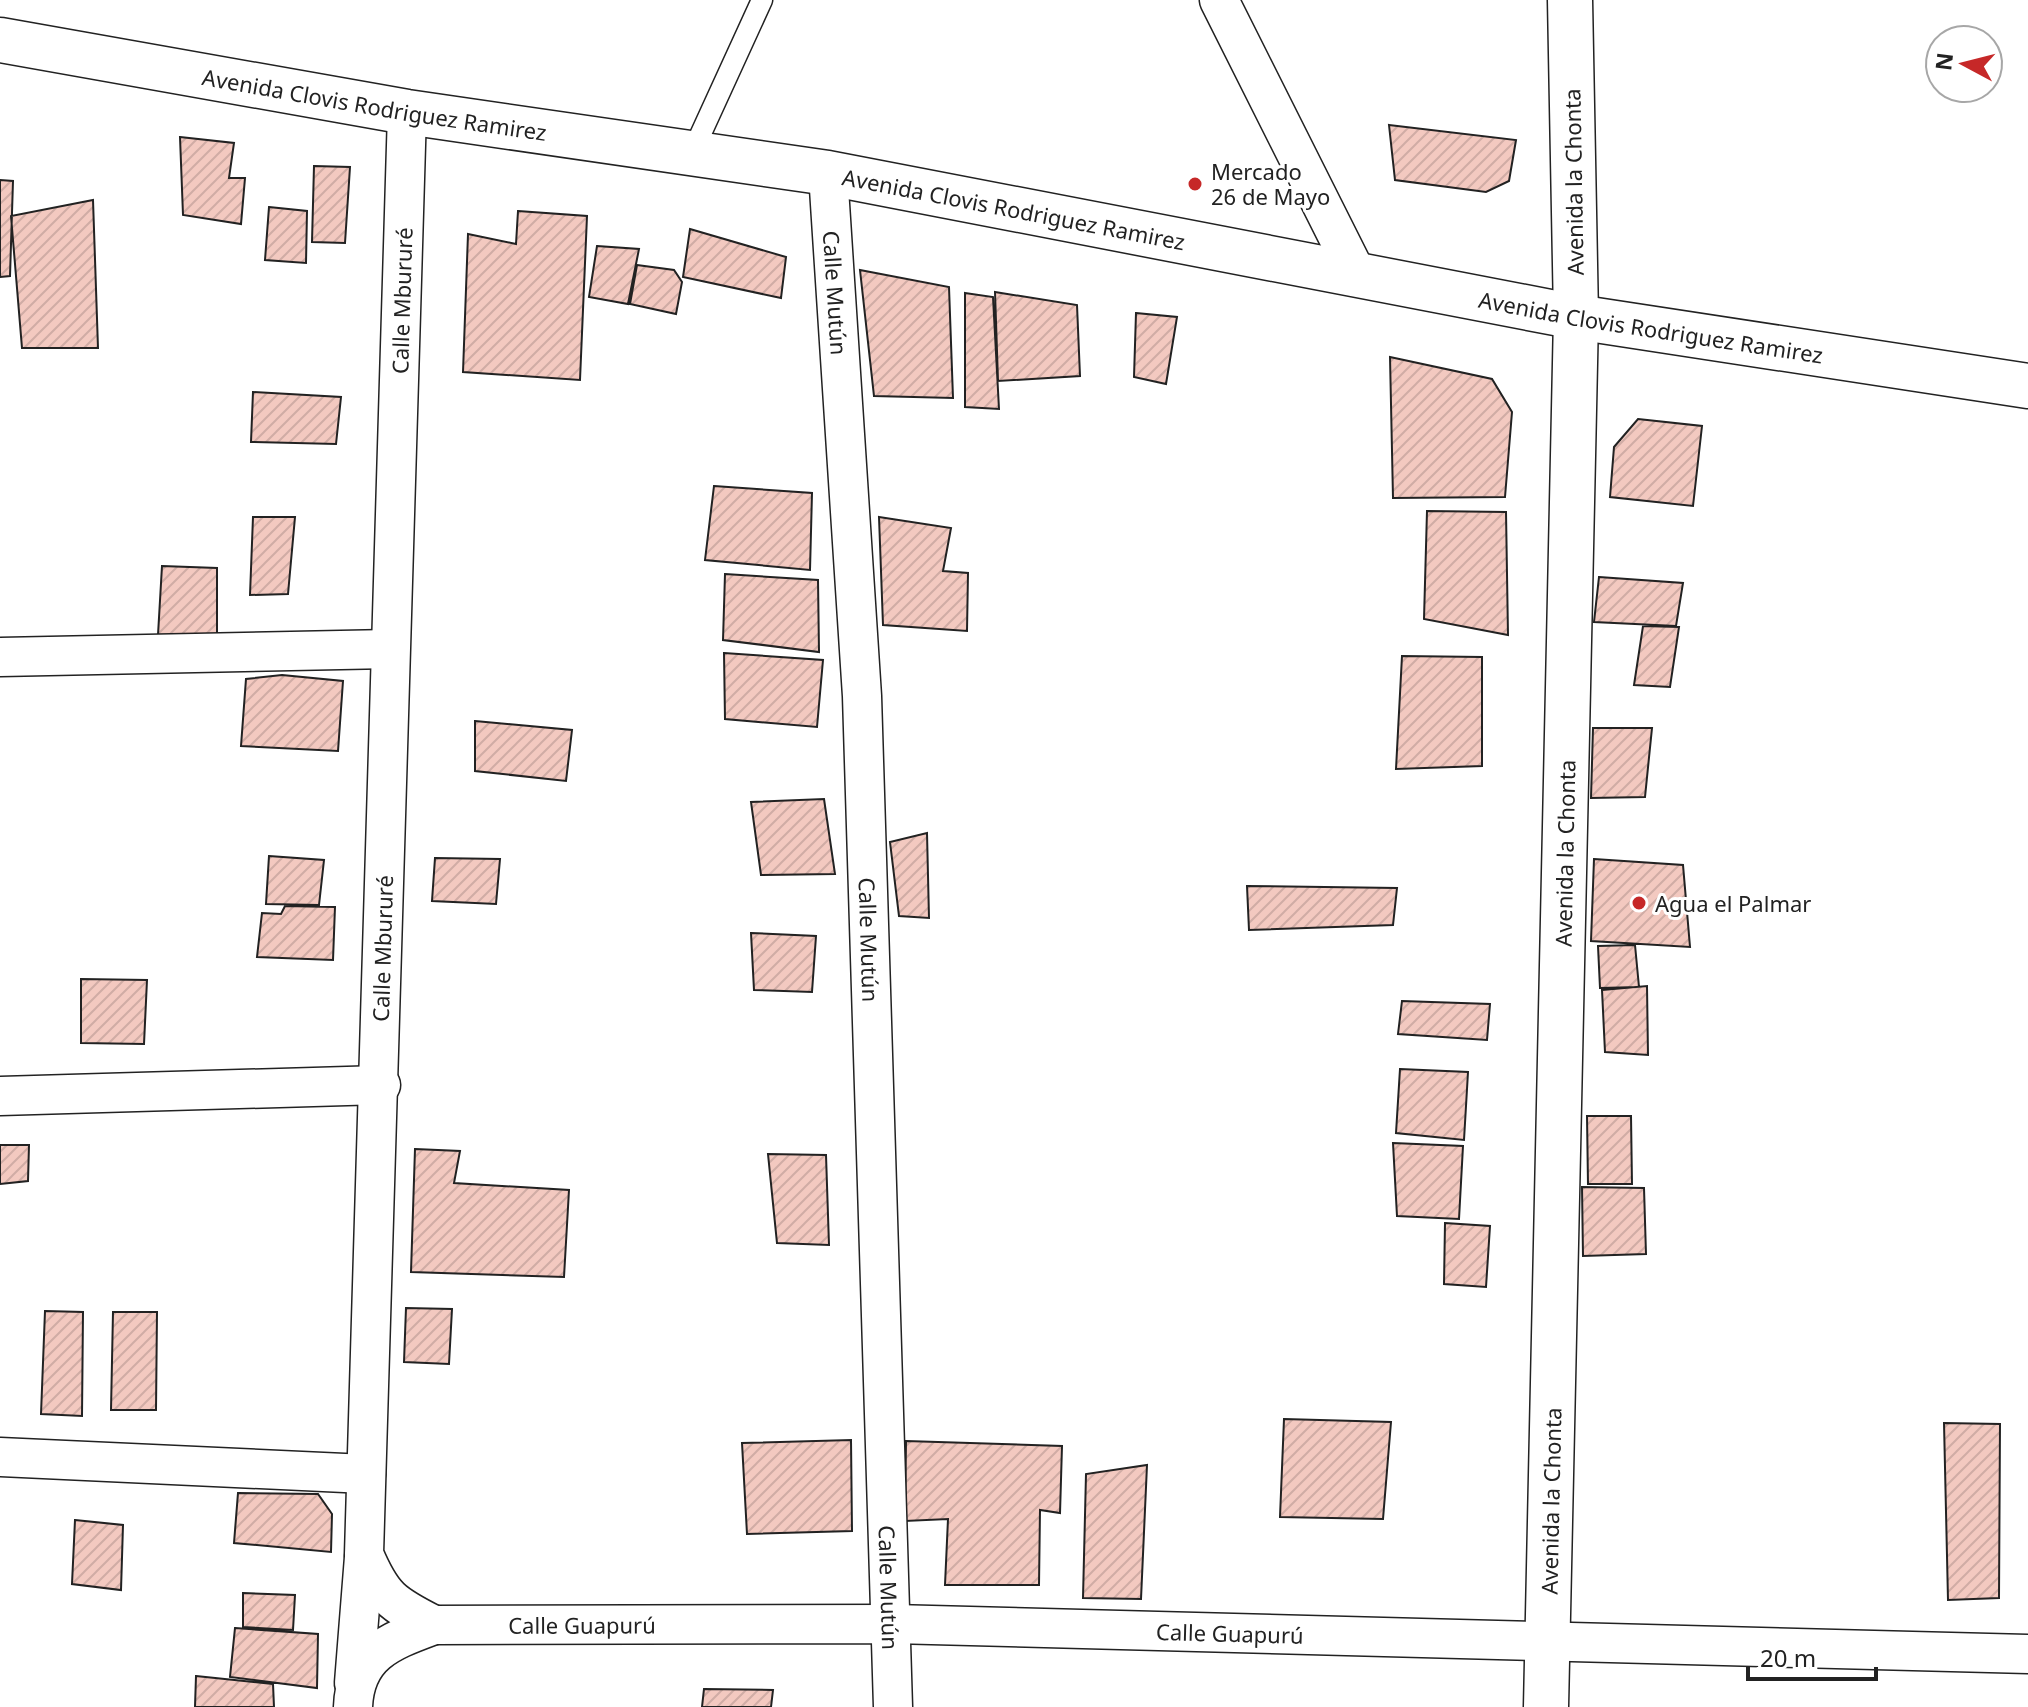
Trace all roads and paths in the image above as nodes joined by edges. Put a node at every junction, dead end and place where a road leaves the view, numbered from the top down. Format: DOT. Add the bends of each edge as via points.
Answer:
graph roads {
  1 [pos="762,0"];
  2 [pos="1219,0"];
  3 [pos="1570,0"];
  4 [pos="0,40"];
  5 [pos="407,112"];
  6 [pos="692,153"];
  7 [pos="828,173"];
  8 [pos="1358,277"];
  9 [pos="1576,317"];
  10 [pos="2028,386"];
  11 [pos="390,649"];
  12 [pos="0,657"];
  13 [pos="381,1085"];
  14 [pos="0,1096"];
  15 [pos="0,1457"];
  16 [pos="366,1474"];
  17 [pos="364,1554"];
  18 [pos="893,1624"];
  19 [pos="434,1625"];
  20 [pos="1548,1642"];
  21 [pos="2028,1654"];
  22 [pos="353,1702"];
  23 [pos="893,1707"];
  24 [pos="1546,1707"];
  1 -- 6 [label="lane"];
  2 -- 8 [label="street"];
  3 -- 9 [label="main road, Avenida la Chonta"];
  4 -- 5 [label="main road, Avenida Clovis Rodriguez Ramirez"];
  5 -- 6 [label="main road, Avenida Clovis Rodriguez Ramirez"];
  5 -- 11 [label="street, Calle Mbururé"];
  6 -- 7 [label="main road, Avenida Clovis Rodriguez Ramirez"];
  7 -- 8 [label="main road, Avenida Clovis Rodriguez Ramirez"];
  7 -- 18 [label="street, Calle Mutún" via="862,696"];
  8 -- 9 [label="main road, Avenida Clovis Rodriguez Ramirez"];
  9 -- 10 [label="main road, Avenida Clovis Rodriguez Ramirez"];
  9 -- 20 [label="main road, Avenida la Chonta"];
  11 -- 12 [label="street"];
  11 -- 13 [label="street, Calle Mbururé"];
  13 -- 14 [label="street"];
  13 -- 16 [label="street, Calle Mbururé"];
  15 -- 16 [label="street"];
  16 -- 17 [label="street, Calle Mbururé"];
  17 -- 19 [label="street, Calle Mbururé" via="378,1588 396,1606"];
  17 -- 22 [label="street"];
  18 -- 19 [label="street, Calle Guapurú"];
  18 -- 20 [label="street, Calle Guapurú"];
  18 -- 23 [label="street, Calle Mutún"];
  19 -- 22 [label="street" via="388,1642 369,1657"];
  20 -- 21 [label="street, Calle Guapurú"];
  20 -- 24 [label="main road, Avenida la Chonta"];
}
